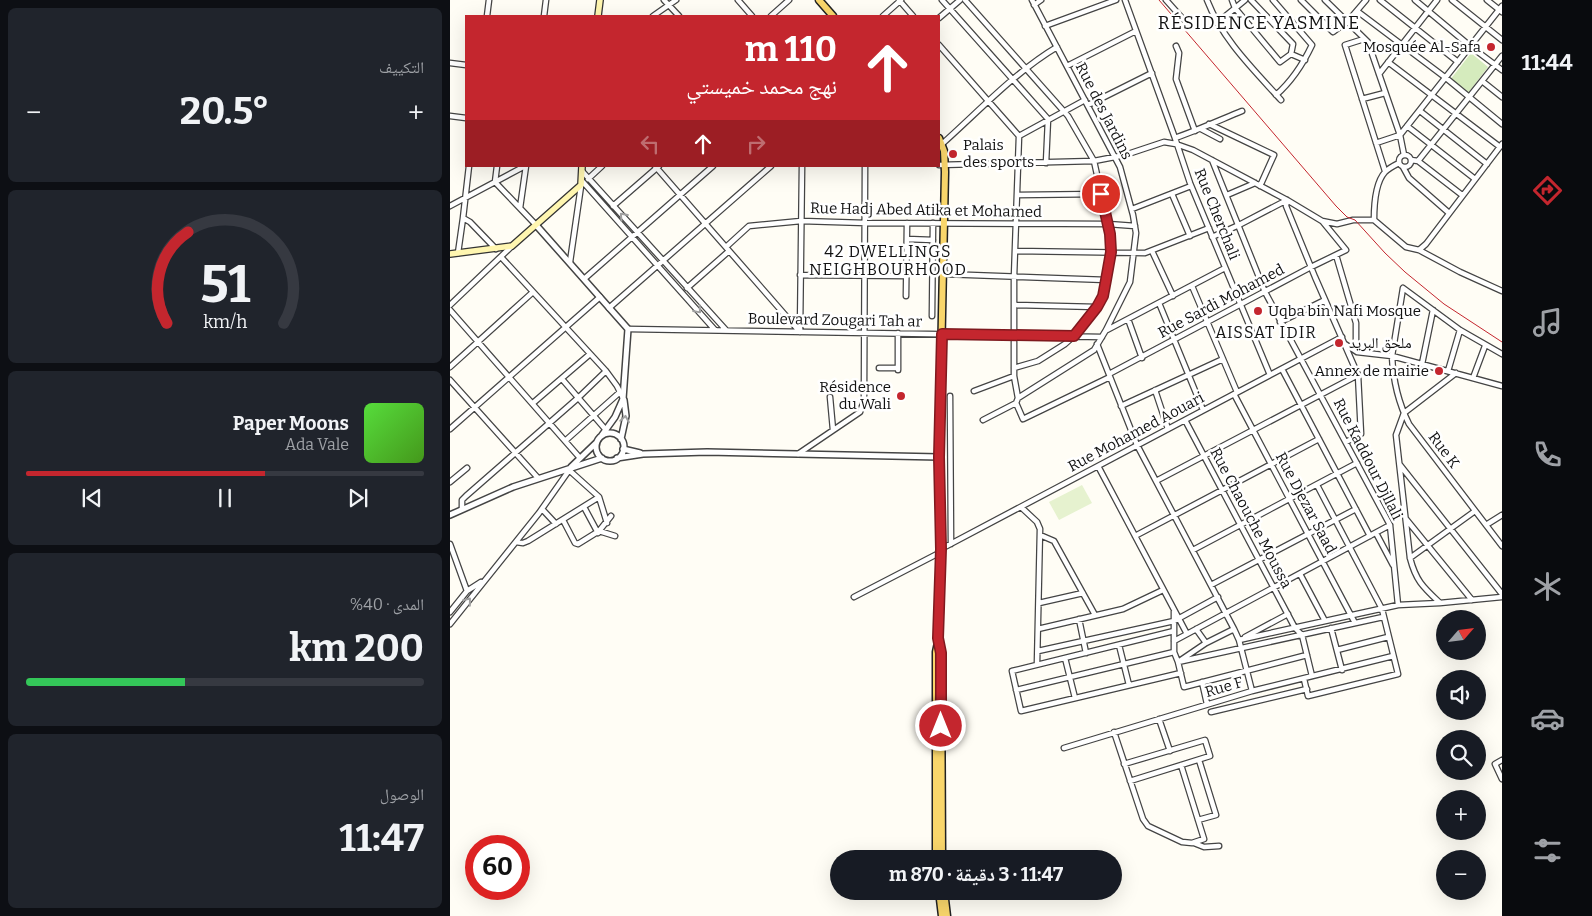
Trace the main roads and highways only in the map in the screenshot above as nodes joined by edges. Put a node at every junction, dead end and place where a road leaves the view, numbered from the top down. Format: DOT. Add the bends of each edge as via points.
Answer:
graph roads {
  1 [pos="600,0"];
  2 [pos="819,0"];
  3 [pos="598,15"];
  4 [pos="832,15"];
  5 [pos="940,141"];
  6 [pos="942,165"];
  7 [pos="582,169"];
  8 [pos="450,254"];
  9 [pos="938,638"];
  10 [pos="936,850"];
  11 [pos="942,850"];
  12 [pos="940,900"];
  13 [pos="945,900"];
  14 [pos="942,916"];
  15 [pos="948,916"];
  1 -- 3 [label="main road"];
  2 -- 4 [label="main road"];
  5 -- 6 [label="main road"];
  6 -- 9 [label="main road"];
  7 -- 8 [label="main road" via="582,184 512,246"];
  9 -- 10 [label="main road"];
  9 -- 11 [label="main road" via="941,653"];
  12 -- 14 [label="main road"];
  13 -- 15 [label="main road"];
}
